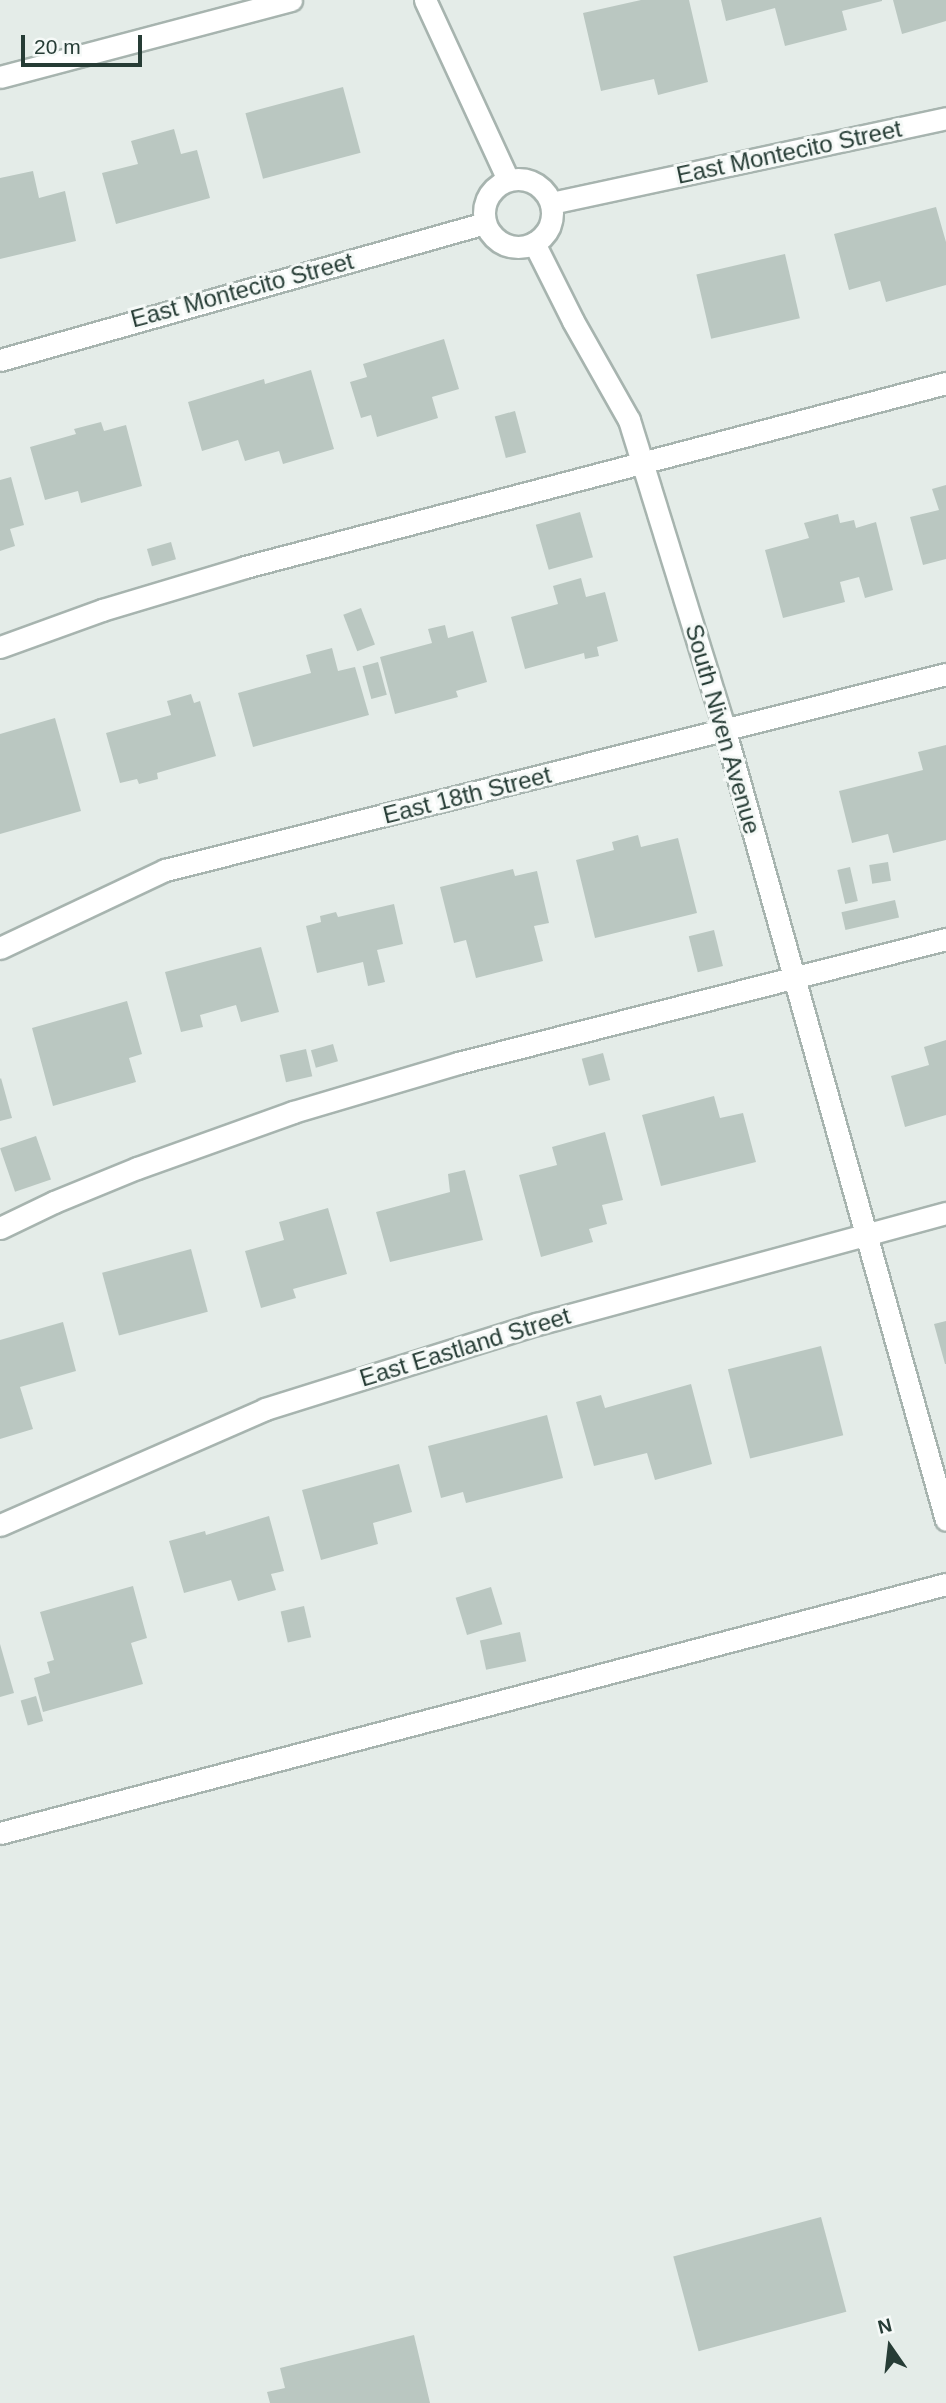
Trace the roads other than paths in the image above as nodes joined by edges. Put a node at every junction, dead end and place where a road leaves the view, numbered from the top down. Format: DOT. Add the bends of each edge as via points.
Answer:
graph roads {
  1 [pos="291,0"];
  2 [pos="425,0"];
  3 [pos="0,77"];
  4 [pos="946,118"];
  5 [pos="508,180"];
  6 [pos="551,203"];
  7 [pos="485,223"];
  8 [pos="534,243"];
  9 [pos="0,360"];
  10 [pos="946,383"];
  11 [pos="642,460"];
  12 [pos="0,647"];
  13 [pos="946,674"];
  14 [pos="725,731"];
  15 [pos="946,939"];
  16 [pos="0,948"];
  17 [pos="794,976"];
  18 [pos="946,1213"];
  19 [pos="0,1228"];
  20 [pos="867,1233"];
  21 [pos="946,1520"];
  22 [pos="0,1525"];
  23 [pos="946,1584"];
  24 [pos="0,1833"];
  1 -- 3 [label="street"];
  2 -- 5 [label="street"];
  4 -- 6 [label="street, East Montecito Street"];
  5 -- 6 [label="street" via="534,183"];
  5 -- 7 [label="street" via="487,197"];
  6 -- 8 [label="street" via="548,229"];
  7 -- 8 [label="street" via="502,243 514,247"];
  7 -- 9 [label="street, East Montecito Street"];
  8 -- 11 [label="street, South Niven Avenue" via="629,420"];
  10 -- 11 [label="street"];
  11 -- 12 [label="street" via="245,567 102,610"];
  11 -- 14 [label="street, South Niven Avenue"];
  13 -- 14 [label="street, East 18th Street"];
  14 -- 16 [label="street, East 18th Street" via="165,870"];
  14 -- 17 [label="street, South Niven Avenue"];
  15 -- 17 [label="street"];
  17 -- 19 [label="street" via="458,1063 293,1112 137,1168"];
  17 -- 20 [label="street, South Niven Avenue"];
  18 -- 20 [label="street, East Eastland Street"];
  20 -- 21 [label="street, South Niven Avenue"];
  20 -- 22 [label="street, East Eastland Street" via="537,1324 265,1409"];
  23 -- 24 [label="street"];
}
